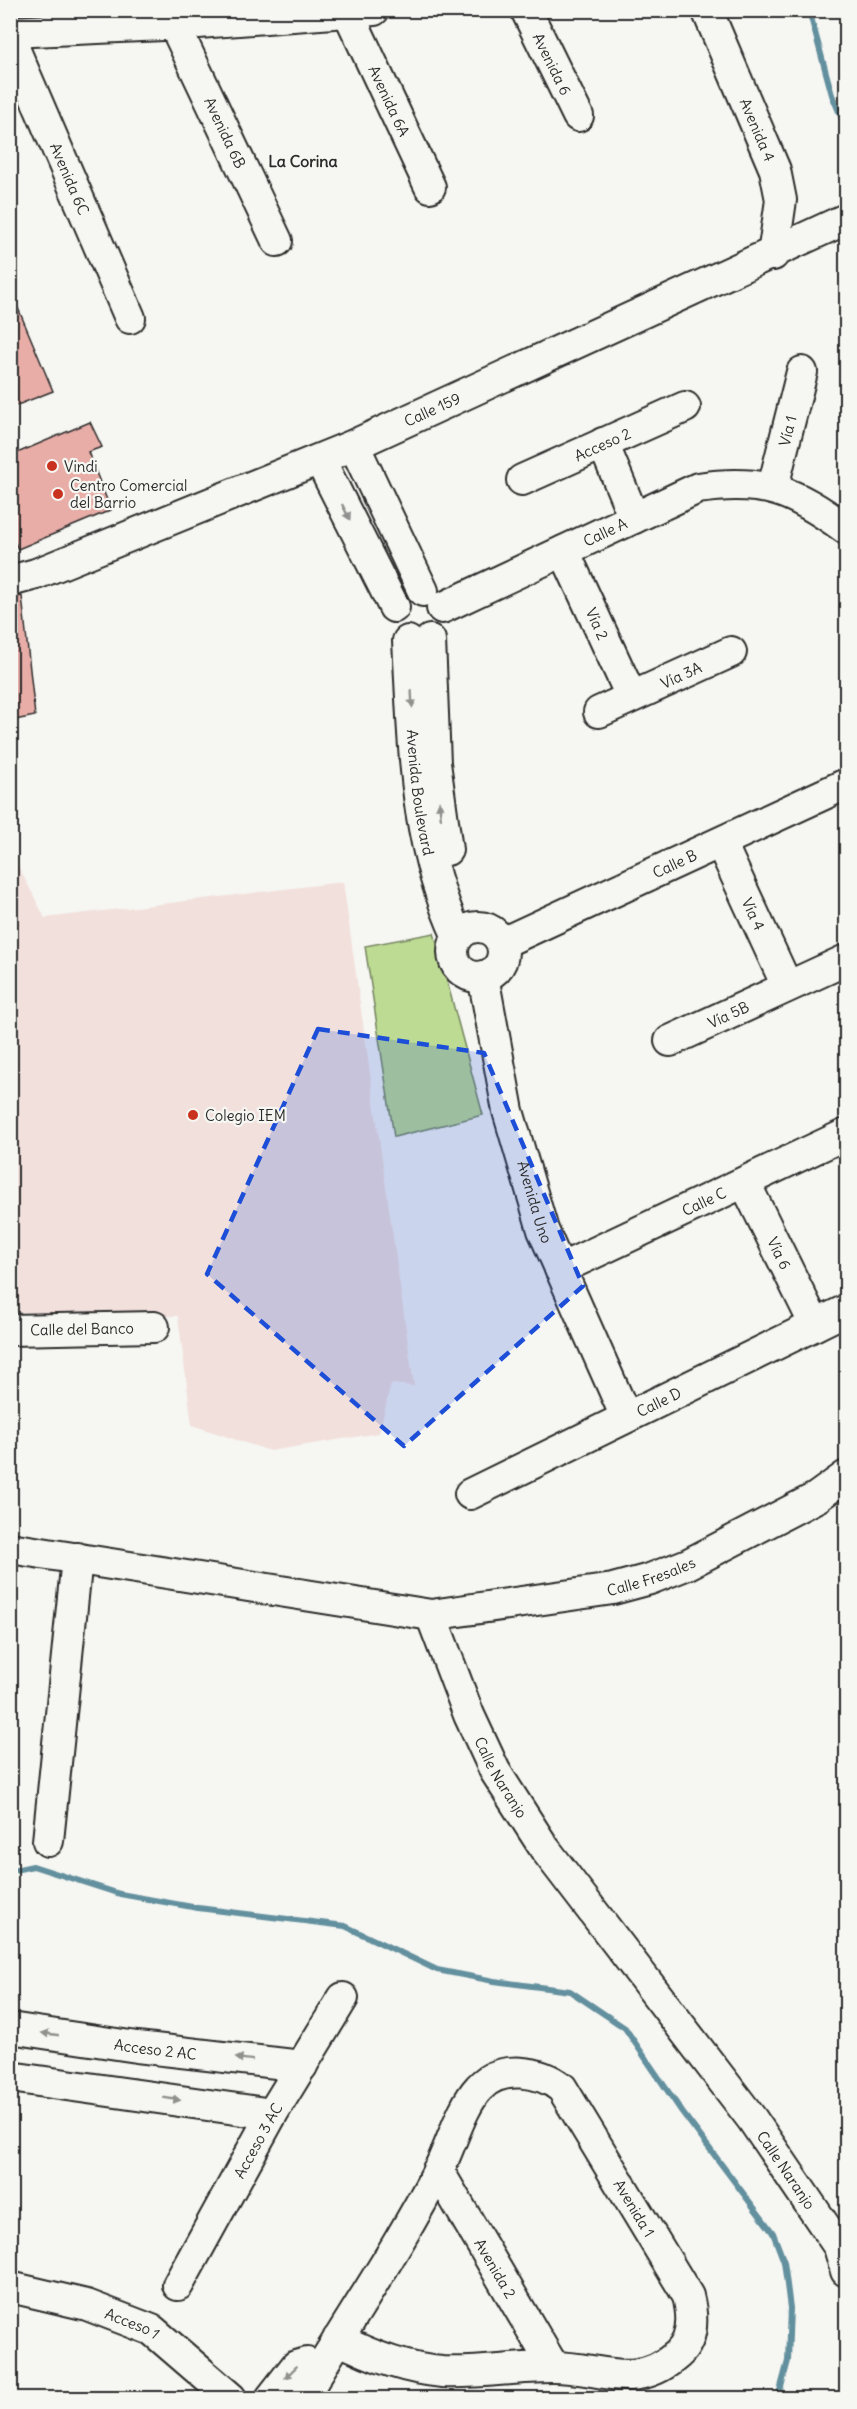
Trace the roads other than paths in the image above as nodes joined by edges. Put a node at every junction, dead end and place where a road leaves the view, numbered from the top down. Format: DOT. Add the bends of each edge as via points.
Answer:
graph roads {
  1 [pos="526,10"];
  2 [pos="707,10"];
  3 [pos="361,11"];
  4 [pos="182,20"];
  5 [pos="10,32"];
  6 [pos="10,39"];
  7 [pos="578,116"];
  8 [pos="430,187"];
  9 [pos="846,219"];
  10 [pos="277,241"];
  11 [pos="773,255"];
  12 [pos="130,318"];
  13 [pos="802,372"];
  14 [pos="685,407"];
  15 [pos="603,443"];
  16 [pos="354,445"];
  17 [pos="320,459"];
  18 [pos="522,480"];
  19 [pos="773,487"];
  20 [pos="634,518"];
  21 [pos="846,529"];
  22 [pos="564,551"];
  23 [pos="10,581"];
  24 [pos="432,599"];
  25 [pos="394,607"];
  26 [pos="419,640"];
  27 [pos="731,652"];
  28 [pos="631,696"];
  29 [pos="599,712"];
  30 [pos="846,784"];
  31 [pos="721,843"];
  32 [pos="465,932"];
  33 [pos="502,943"];
  34 [pos="846,960"];
  35 [pos="483,976"];
  36 [pos="786,986"];
  37 [pos="670,1041"];
  38 [pos="846,1134"];
  39 [pos="745,1183"];
  40 [pos="560,1269"];
  41 [pos="846,1310"];
  42 [pos="815,1325"];
  43 [pos="154,1328"];
  44 [pos="10,1330"];
  45 [pos="626,1417"];
  46 [pos="846,1476"];
  47 [pos="470,1494"];
  48 [pos="10,1548"];
  49 [pos="77,1558"];
  50 [pos="431,1615"];
  51 [pos="48,1841"];
  52 [pos="343,1998"];
  53 [pos="10,2028"];
  54 [pos="137,2047"];
  55 [pos="302,2066"];
  56 [pos="10,2077"];
  57 [pos="127,2092"];
  58 [pos="272,2114"];
  59 [pos="438,2170"];
  60 [pos="846,2271"];
  61 [pos="178,2285"];
  62 [pos="10,2287"];
  63 [pos="338,2339"];
  64 [pos="554,2366"];
  65 [pos="320,2369"];
  66 [pos="231,2398"];
  67 [pos="271,2398"];
  68 [pos="303,2398"];
  1 -- 7 [label="street, Avenida 6"];
  2 -- 11 [label="street, Avenida 4" via="775,170 781,200"];
  3 -- 4 [label="street"];
  3 -- 8 [label="street, Avenida 6A"];
  4 -- 5 [label="street"];
  4 -- 10 [label="street, Avenida 6B"];
  6 -- 12 [label="street, Avenida 6C"];
  9 -- 11 [label="street, Calle 159"];
  11 -- 16 [label="street, Calle 159"];
  13 -- 19 [label="street, Vía 1"];
  14 -- 15 [label="street, Acceso 2"];
  15 -- 18 [label="street, Acceso 2"];
  15 -- 20 [label="street"];
  16 -- 17 [label="street, Calle 159"];
  16 -- 24 [label="street"];
  17 -- 23 [label="street, Calle 159" via="36,574"];
  17 -- 25 [label="street, one-way"];
  19 -- 20 [label="street, Calle A" via="732,483 698,488"];
  19 -- 21 [label="street, Calle A" via="812,504"];
  20 -- 22 [label="street, Calle A"];
  22 -- 24 [label="street, Calle A"];
  22 -- 28 [label="street, Vía 2"];
  24 -- 25 [label="street" via="411,592"];
  24 -- 26 [label="street" via="444,620 439,632"];
  25 -- 26 [label="street" via="394,627"];
  26 -- 32 [label="street, Avenida Boulevard" via="418,803 444,908"];
  27 -- 28 [label="street, Vía 3A"];
  28 -- 29 [label="street, Vía 3A"];
  30 -- 31 [label="street, Calle B"];
  31 -- 33 [label="street, Calle B"];
  31 -- 36 [label="street, Vía 4"];
  32 -- 33 [label="street" via="483,926 495,932"];
  32 -- 35 [label="street" via="453,952 460,970"];
  33 -- 35 [label="street" via="504,955 499,967"];
  34 -- 36 [label="street, Vía 5B"];
  35 -- 40 [label="street, Avenida Uno" via="507,1111 543,1230"];
  36 -- 37 [label="street, Vía 5B"];
  38 -- 39 [label="street, Calle C"];
  39 -- 40 [label="street, Calle C"];
  39 -- 42 [label="street, Vía 6"];
  40 -- 45 [label="street, Avenida Uno"];
  41 -- 42 [label="street, Calle D"];
  42 -- 45 [label="street, Calle D"];
  43 -- 44 [label="street, Calle del Banco"];
  45 -- 47 [label="street, Calle D"];
  46 -- 50 [label="street, Calle Fresales" via="807,1502 688,1564 650,1579"];
  48 -- 49 [label="street"];
  49 -- 50 [label="street"];
  49 -- 51 [label="street"];
  50 -- 60 [label="street, Calle Naranjo" via="495,1771 545,1849 752,2119 839,2247"];
  52 -- 55 [label="street, Acceso 3 AC"];
  54 -- 53 [label="street, Acceso 2 AC, one-way"];
  55 -- 54 [label="street, Acceso 2 AC, one-way"];
  54 -- 57 [label="street"];
  55 -- 58 [label="street, Acceso 3 AC"];
  56 -- 57 [label="street"];
  57 -- 58 [label="street, one-way"];
  58 -- 61 [label="street, Acceso 3 AC"];
  59 -- 63 [label="street, Avenida 1"];
  59 -- 64 [label="street, Avenida 2"];
  59 -- 64 [label="street, Avenida 1" via="479,2087 496,2077 515,2073 549,2078 562,2088 688,2296 692,2313 690,2335 681,2352 665,2366 627,2376"];
  62 -- 66 [label="street, Acceso 1" via="87,2305 152,2330"];
  63 -- 64 [label="street, Avenida 1" via="401,2365 442,2372"];
  63 -- 65 [label="street, Avenida 1"];
  65 -- 67 [label="street, one-way" via="307,2363 296,2366"];
  65 -- 68 [label="street, Avenida 1"];
}
